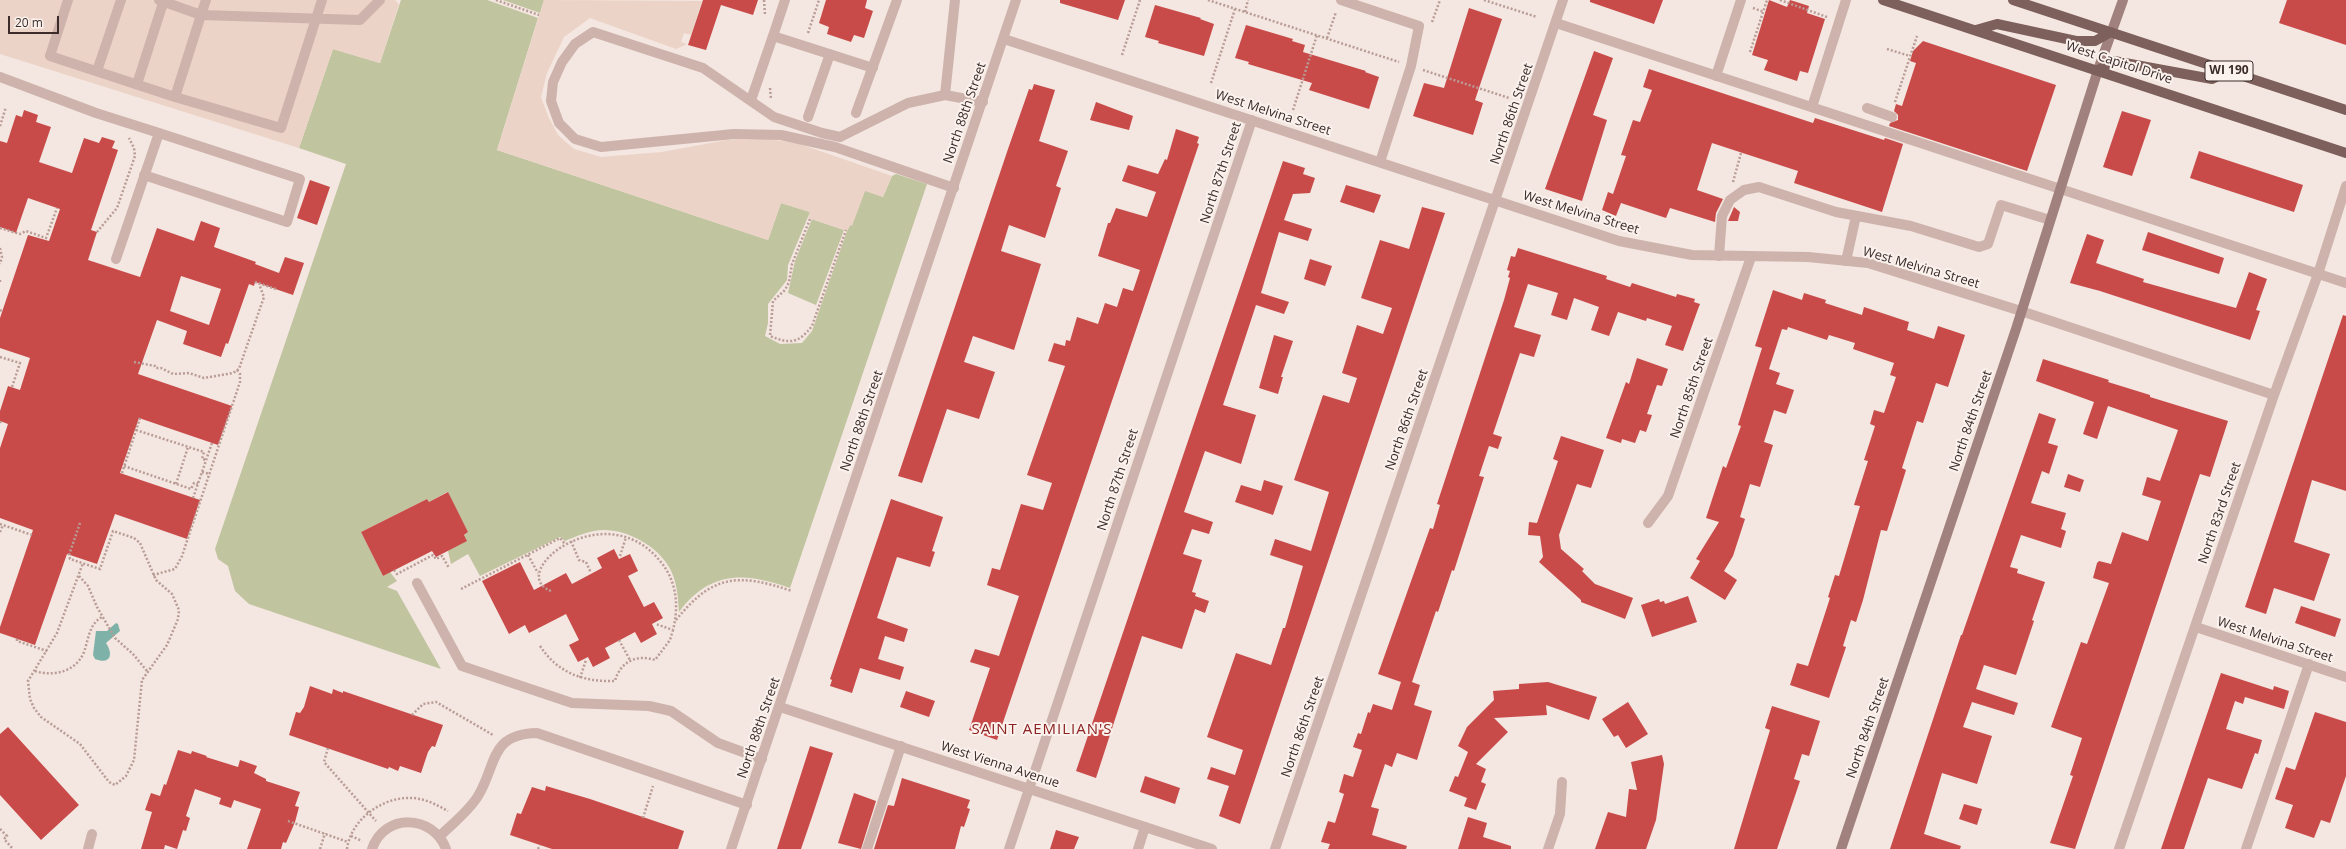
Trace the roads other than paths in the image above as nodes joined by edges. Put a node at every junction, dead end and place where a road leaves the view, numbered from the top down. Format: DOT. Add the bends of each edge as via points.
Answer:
graph roads {
  1 [pos="68,0"];
  2 [pos="122,0"];
  3 [pos="206,0"];
  4 [pos="322,0"];
  5 [pos="380,0"];
  6 [pos="785,0"];
  7 [pos="897,0"];
  8 [pos="954,0"];
  9 [pos="1016,0"];
  10 [pos="1563,0"];
  11 [pos="1741,0"];
  12 [pos="1846,0"];
  13 [pos="1883,0"];
  14 [pos="2013,0"];
  15 [pos="2123,0"];
  16 [pos="162,1"];
  17 [pos="1339,3"];
  18 [pos="201,15"];
  19 [pos="317,18"];
  20 [pos="1556,23"];
  21 [pos="1975,30"];
  22 [pos="2111,32"];
  23 [pos="773,36"];
  24 [pos="1004,39"];
  25 [pos="830,54"];
  26 [pos="872,68"];
  27 [pos="2098,70"];
  28 [pos="2228,70"];
  29 [pos="96,71"];
  30 [pos="1716,76"];
  31 [pos="0,77"];
  32 [pos="137,84"];
  33 [pos="945,95"];
  34 [pos="175,98"];
  35 [pos="751,100"];
  36 [pos="983,102"];
  37 [pos="1812,107"];
  38 [pos="1867,108"];
  39 [pos="2346,110"];
  40 [pos="856,113"];
  41 [pos="808,117"];
  42 [pos="1892,117"];
  43 [pos="1252,120"];
  44 [pos="159,133"];
  45 [pos="2346,152"];
  46 [pos="1380,162"];
  47 [pos="144,175"];
  48 [pos="2346,186"];
  49 [pos="954,188"];
  50 [pos="2060,190"];
  51 [pos="1496,200"];
  52 [pos="1856,216"];
  53 [pos="2050,220"];
  54 [pos="1719,256"];
  55 [pos="1751,257"];
  56 [pos="116,259"];
  57 [pos="1846,261"];
  58 [pos="2318,274"];
  59 [pos="2346,283"];
  60 [pos="2021,312"];
  61 [pos="2274,395"];
  62 [pos="1648,523"];
  63 [pos="417,583"];
  64 [pos="2196,627"];
  65 [pos="2309,664"];
  66 [pos="2346,677"];
  67 [pos="780,707"];
  68 [pos="901,746"];
  69 [pos="762,759"];
  70 [pos="1562,782"];
  71 [pos="1029,789"];
  72 [pos="746,805"];
  73 [pos="1145,827"];
  74 [pos="92,834"];
  75 [pos="440,836"];
  76 [pos="88,849"];
  77 [pos="372,849"];
  78 [pos="446,849"];
  79 [pos="731,849"];
  80 [pos="867,849"];
  81 [pos="1009,849"];
  82 [pos="1138,849"];
  83 [pos="1212,849"];
  84 [pos="1275,849"];
  85 [pos="1548,849"];
  86 [pos="1841,849"];
  87 [pos="2119,849"];
  88 [pos="2246,849"];
  1 -- 29 [label="street" via="50,56"];
  2 -- 29 [label="street"];
  3 -- 18 [label="street"];
  4 -- 19 [label="street"];
  5 -- 19 [label="street" via="360,20"];
  6 -- 23 [label="street"];
  7 -- 26 [label="street"];
  8 -- 33 [label="street"];
  9 -- 24 [label="street, North 88th Street"];
  10 -- 20 [label="street, North 86th Street"];
  11 -- 30 [label="street"];
  12 -- 37 [label="street"];
  13 -- 21 [label="main road, West Capitol Drive"];
  14 -- 22 [label="main road, West Capitol Drive / WI 190"];
  15 -- 22 [label="street, North 84th Street"];
  16 -- 18 [label="street"];
  16 -- 32 [label="street"];
  17 -- 46 [label="street" via="1420,26"];
  18 -- 19 [label="street"];
  18 -- 34 [label="street"];
  19 -- 34 [label="street" via="282,128"];
  20 -- 30 [label="street"];
  20 -- 51 [label="street, North 86th Street"];
  21 -- 22 [label="main road" via="1997,24 2076,41 2095,41"];
  21 -- 27 [label="main road, West Capitol Drive"];
  22 -- 27 [label="street, North 84th Street"];
  22 -- 28 [label="main road, West Capitol Drive / WI 190"];
  23 -- 25 [label="street"];
  23 -- 35 [label="street"];
  24 -- 36 [label="street, North 88th Street"];
  24 -- 43 [label="street, West Melvina Street"];
  25 -- 26 [label="street"];
  25 -- 41 [label="street"];
  26 -- 40 [label="street"];
  27 -- 28 [label="main road" via="2114,61 2212,79"];
  27 -- 45 [label="main road, West Capitol Drive"];
  27 -- 50 [label="street, North 84th Street"];
  28 -- 39 [label="main road, West Capitol Drive / WI 190"];
  29 -- 32 [label="street"];
  30 -- 37 [label="street"];
  31 -- 44 [label="street"];
  32 -- 34 [label="street"];
  33 -- 35 [label="street" via="908,104 840,137 774,116"];
  33 -- 36 [label="street"];
  35 -- 49 [label="street" via="703,68 593,32 575,44 562,62 553,82 551,101 559,123 575,139 601,148 734,134 782,135 835,147"];
  36 -- 49 [label="street, North 88th Street"];
  37 -- 50 [label="street"];
  38 -- 42 [label="street"];
  43 -- 46 [label="street, West Melvina Street"];
  43 -- 71 [label="street, North 87th Street"];
  44 -- 47 [label="street"];
  44 -- 47 [label="street" via="300,179 287,222"];
  46 -- 51 [label="street, West Melvina Street"];
  47 -- 56 [label="street"];
  48 -- 58 [label="street, North 83rd Street"];
  49 -- 67 [label="street, North 88th Street"];
  50 -- 53 [label="street, North 84th Street"];
  50 -- 58 [label="street"];
  51 -- 54 [label="street, West Melvina Street" via="1619,241 1692,255"];
  51 -- 84 [label="street, North 86th Street"];
  52 -- 53 [label="street" via="1911,226 1979,247 1988,244 2000,205"];
  52 -- 54 [label="street" via="1759,187 1744,190 1730,200 1722,216"];
  52 -- 57 [label="street"];
  53 -- 60 [label="street, North 84th Street"];
  54 -- 55 [label="street, West Melvina Street"];
  55 -- 57 [label="street, West Melvina Street" via="1808,257"];
  55 -- 62 [label="street, North 85th Street" via="1668,496"];
  57 -- 60 [label="street, West Melvina Street" via="1868,263"];
  58 -- 59 [label="street"];
  58 -- 61 [label="street, North 83rd Street"];
  60 -- 61 [label="street, West Melvina Street"];
  60 -- 86 [label="street, North 84th Street"];
  61 -- 64 [label="street, North 83rd Street"];
  63 -- 69 [label="street" via="462,666 572,703 649,706 671,711 718,743"];
  64 -- 65 [label="street, West Melvina Street"];
  64 -- 87 [label="street, North 83rd Street"];
  65 -- 66 [label="street, West Melvina Street"];
  65 -- 88 [label="street"];
  67 -- 68 [label="street, West Vienna Avenue"];
  67 -- 69 [label="street, North 88th Street"];
  68 -- 71 [label="street, West Vienna Avenue"];
  68 -- 80 [label="street"];
  69 -- 72 [label="street, North 88th Street"];
  70 -- 85 [label="street" via="1560,814"];
  71 -- 73 [label="street, West Vienna Avenue"];
  71 -- 81 [label="street, North 87th Street"];
  72 -- 75 [label="street" via="536,734 520,734 505,742 496,751 478,796"];
  72 -- 79 [label="street, North 88th Street"];
  73 -- 82 [label="street"];
  73 -- 83 [label="street, West Vienna Avenue"];
  74 -- 76 [label="street"];
  75 -- 77 [label="street" via="430,827 417,822 404,822 392,825 381,832"];
  75 -- 78 [label="street"];
}
